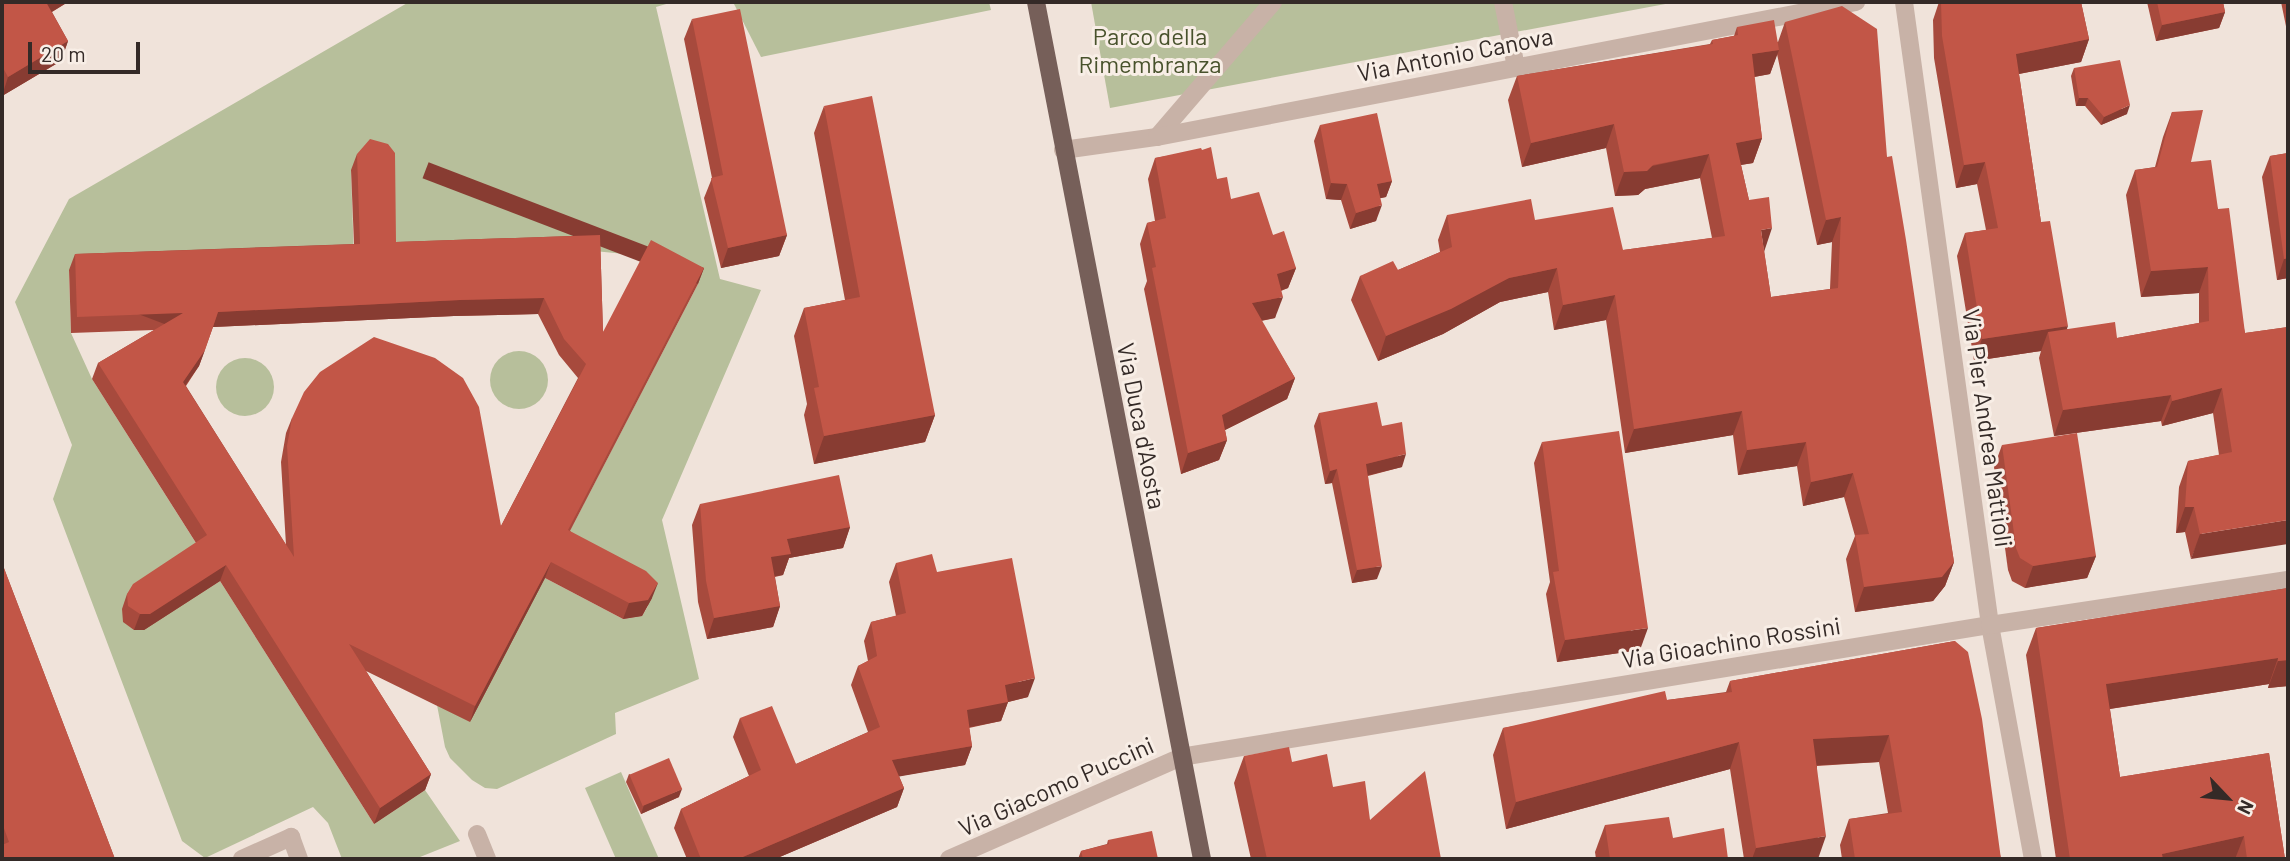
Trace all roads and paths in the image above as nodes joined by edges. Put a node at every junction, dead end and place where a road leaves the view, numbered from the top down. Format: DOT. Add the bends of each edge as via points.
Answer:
graph roads {
  1 [pos="1036,2"];
  2 [pos="1273,2"];
  3 [pos="1503,2"];
  4 [pos="1856,2"];
  5 [pos="1904,2"];
  6 [pos="1516,67"];
  7 [pos="1157,136"];
  8 [pos="1063,150"];
  9 [pos="2288,580"];
  10 [pos="1990,625"];
  11 [pos="1181,757"];
  12 [pos="477,834"];
  13 [pos="242,859"];
  14 [pos="299,859"];
  15 [pos="487,859"];
  16 [pos="949,859"];
  17 [pos="1202,859"];
  18 [pos="2033,859"];
  1 -- 8 [label="main road, Via Duca d'Aosta"];
  2 -- 7 [label="street"];
  3 -- 6 [label="street"];
  4 -- 6 [label="street, Via Antonio Canova"];
  5 -- 10 [label="street, Via Pier Andrea Mattioli"];
  6 -- 7 [label="street, Via Antonio Canova"];
  7 -- 8 [label="street, Via Antonio Canova"];
  8 -- 11 [label="main road, Via Duca d'Aosta"];
  9 -- 10 [label="street, Via Gioachino Rossini"];
  10 -- 11 [label="street, Via Gioachino Rossini"];
  10 -- 18 [label="street, Via Pier Andrea Mattioli"];
  11 -- 16 [label="street, Via Giacomo Puccini"];
  11 -- 17 [label="main road, Via Duca d'Aosta"];
  12 -- 15 [label="street"];
  13 -- 14 [label="street" via="292,837"];
}
